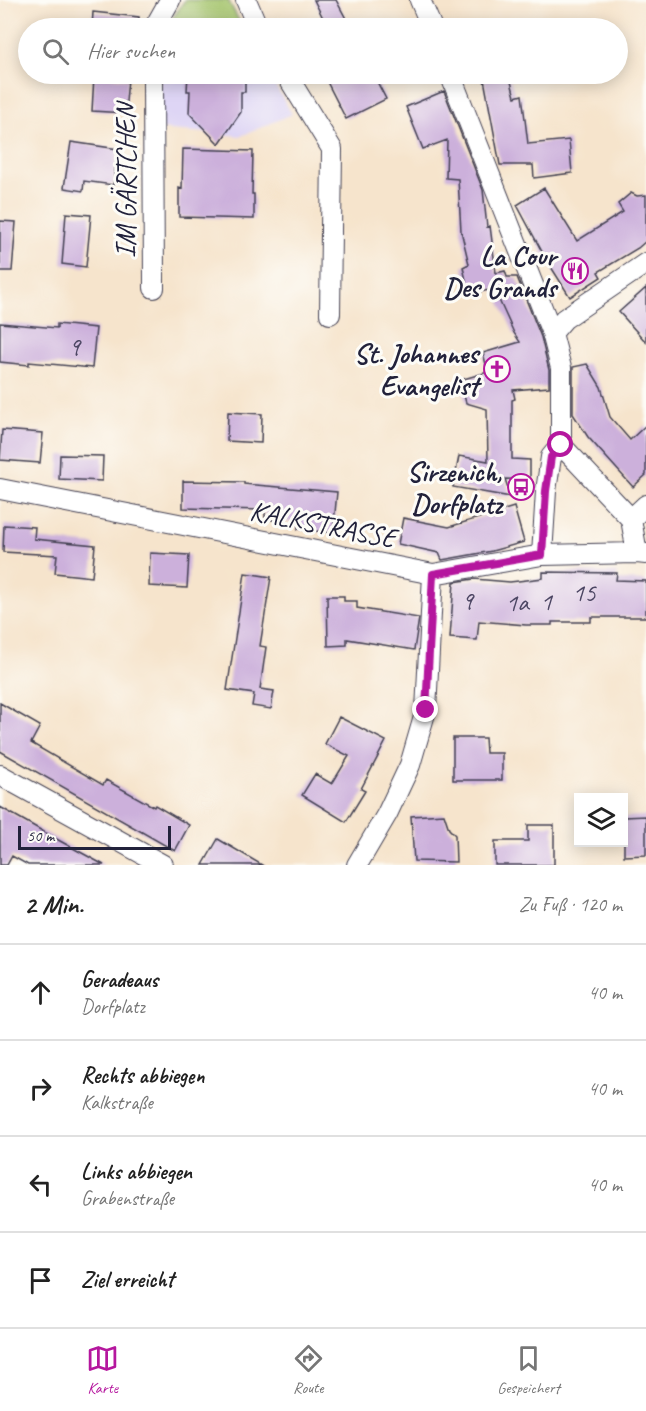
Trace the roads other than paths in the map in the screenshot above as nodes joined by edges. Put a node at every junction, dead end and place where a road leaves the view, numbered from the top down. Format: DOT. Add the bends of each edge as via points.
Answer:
graph roads {
  1 [pos="170,0"];
  2 [pos="246,0"];
  3 [pos="420,0"];
  4 [pos="160,18"];
  5 [pos="254,18"];
  6 [pos="428,18"];
  7 [pos="153,84"];
  8 [pos="292,84"];
  9 [pos="454,84"];
  10 [pos="646,263"];
  11 [pos="154,288"];
  12 [pos="330,314"];
  13 [pos="552,333"];
  14 [pos="561,445"];
  15 [pos="0,489"];
  16 [pos="646,506"];
  17 [pos="631,519"];
  18 [pos="642,553"];
  19 [pos="542,555"];
  20 [pos="433,574"];
  21 [pos="0,775"];
  22 [pos="163,865"];
  23 [pos="357,865"];
  1 -- 4 [label="street"];
  2 -- 5 [label="street"];
  3 -- 6 [label="street"];
  7 -- 11 [label="street, IM GÄRTCHEN"];
  8 -- 12 [label="street" via="332,149"];
  9 -- 13 [label="street"];
  10 -- 13 [label="street" via="564,319"];
  13 -- 14 [label="street" via="561,368"];
  14 -- 17 [label="street"];
  14 -- 19 [label="street" via="551,457"];
  15 -- 20 [label="street, KALKSTRASSE"];
  16 -- 17 [label="street"];
  17 -- 18 [label="street"];
  18 -- 19 [label="street, KALKSTRASSE"];
  19 -- 20 [label="street, KALKSTRASSE"];
  20 -- 23 [label="street" via="426,710 410,765"];
  21 -- 22 [label="street"];
}
